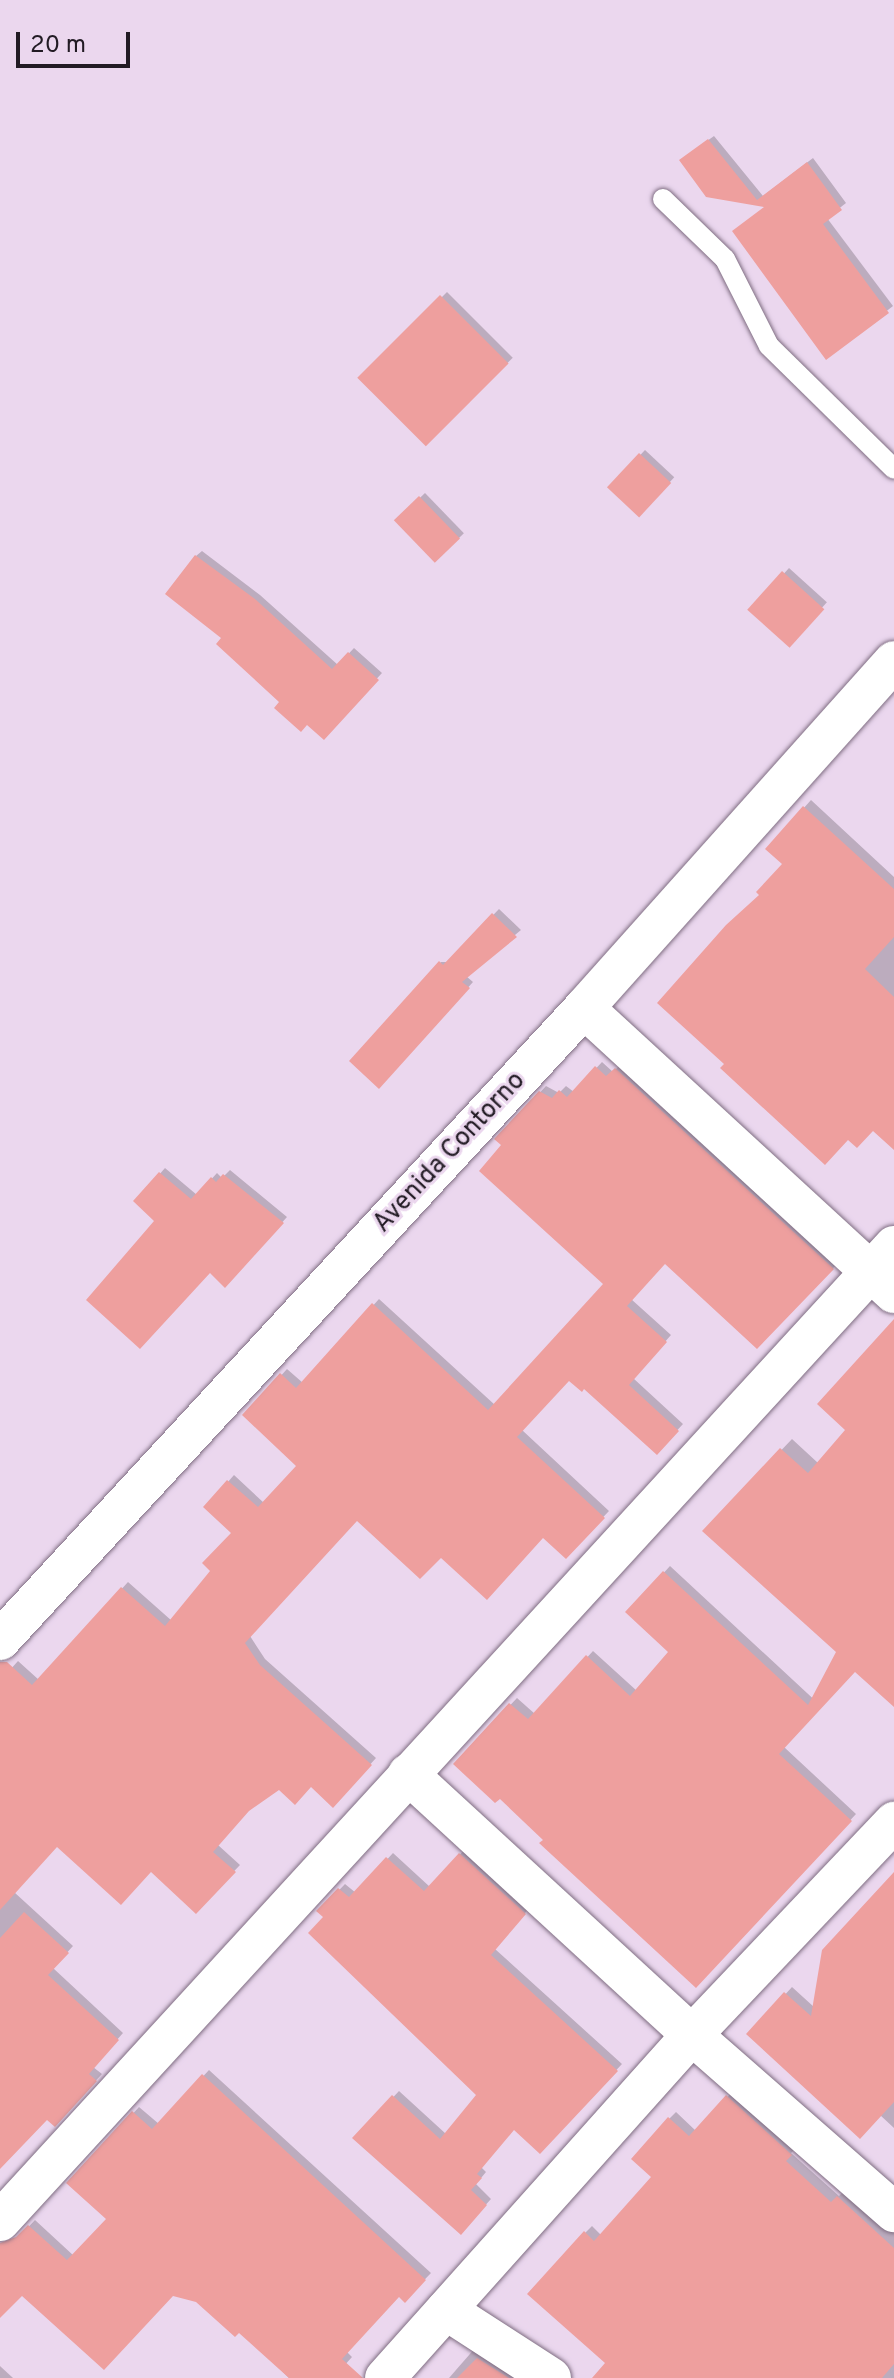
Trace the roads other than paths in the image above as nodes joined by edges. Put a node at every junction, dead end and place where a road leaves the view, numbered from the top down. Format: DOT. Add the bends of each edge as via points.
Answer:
graph roads {
  1 [pos="663,199"];
  2 [pos="894,469"];
  3 [pos="889,675"];
  4 [pos="584,1008"];
  5 [pos="886,1270"];
  6 [pos="0,1640"];
  7 [pos="408,1774"];
  8 [pos="894,1822"];
  9 [pos="692,2035"];
  10 [pos="894,2212"];
  11 [pos="0,2221"];
  12 [pos="446,2310"];
  13 [pos="385,2378"];
  14 [pos="551,2378"];
  1 -- 2 [label="lane" via="725,259 769,346"];
  3 -- 4 [label="street, Avenida Contorno"];
  4 -- 5 [label="street"];
  4 -- 6 [label="street, Avenida Contorno"];
  5 -- 7 [label="street"];
  7 -- 9 [label="street"];
  7 -- 11 [label="street"];
  8 -- 9 [label="street"];
  9 -- 10 [label="street"];
  9 -- 12 [label="street"];
  12 -- 13 [label="street"];
  12 -- 14 [label="street"];
}
